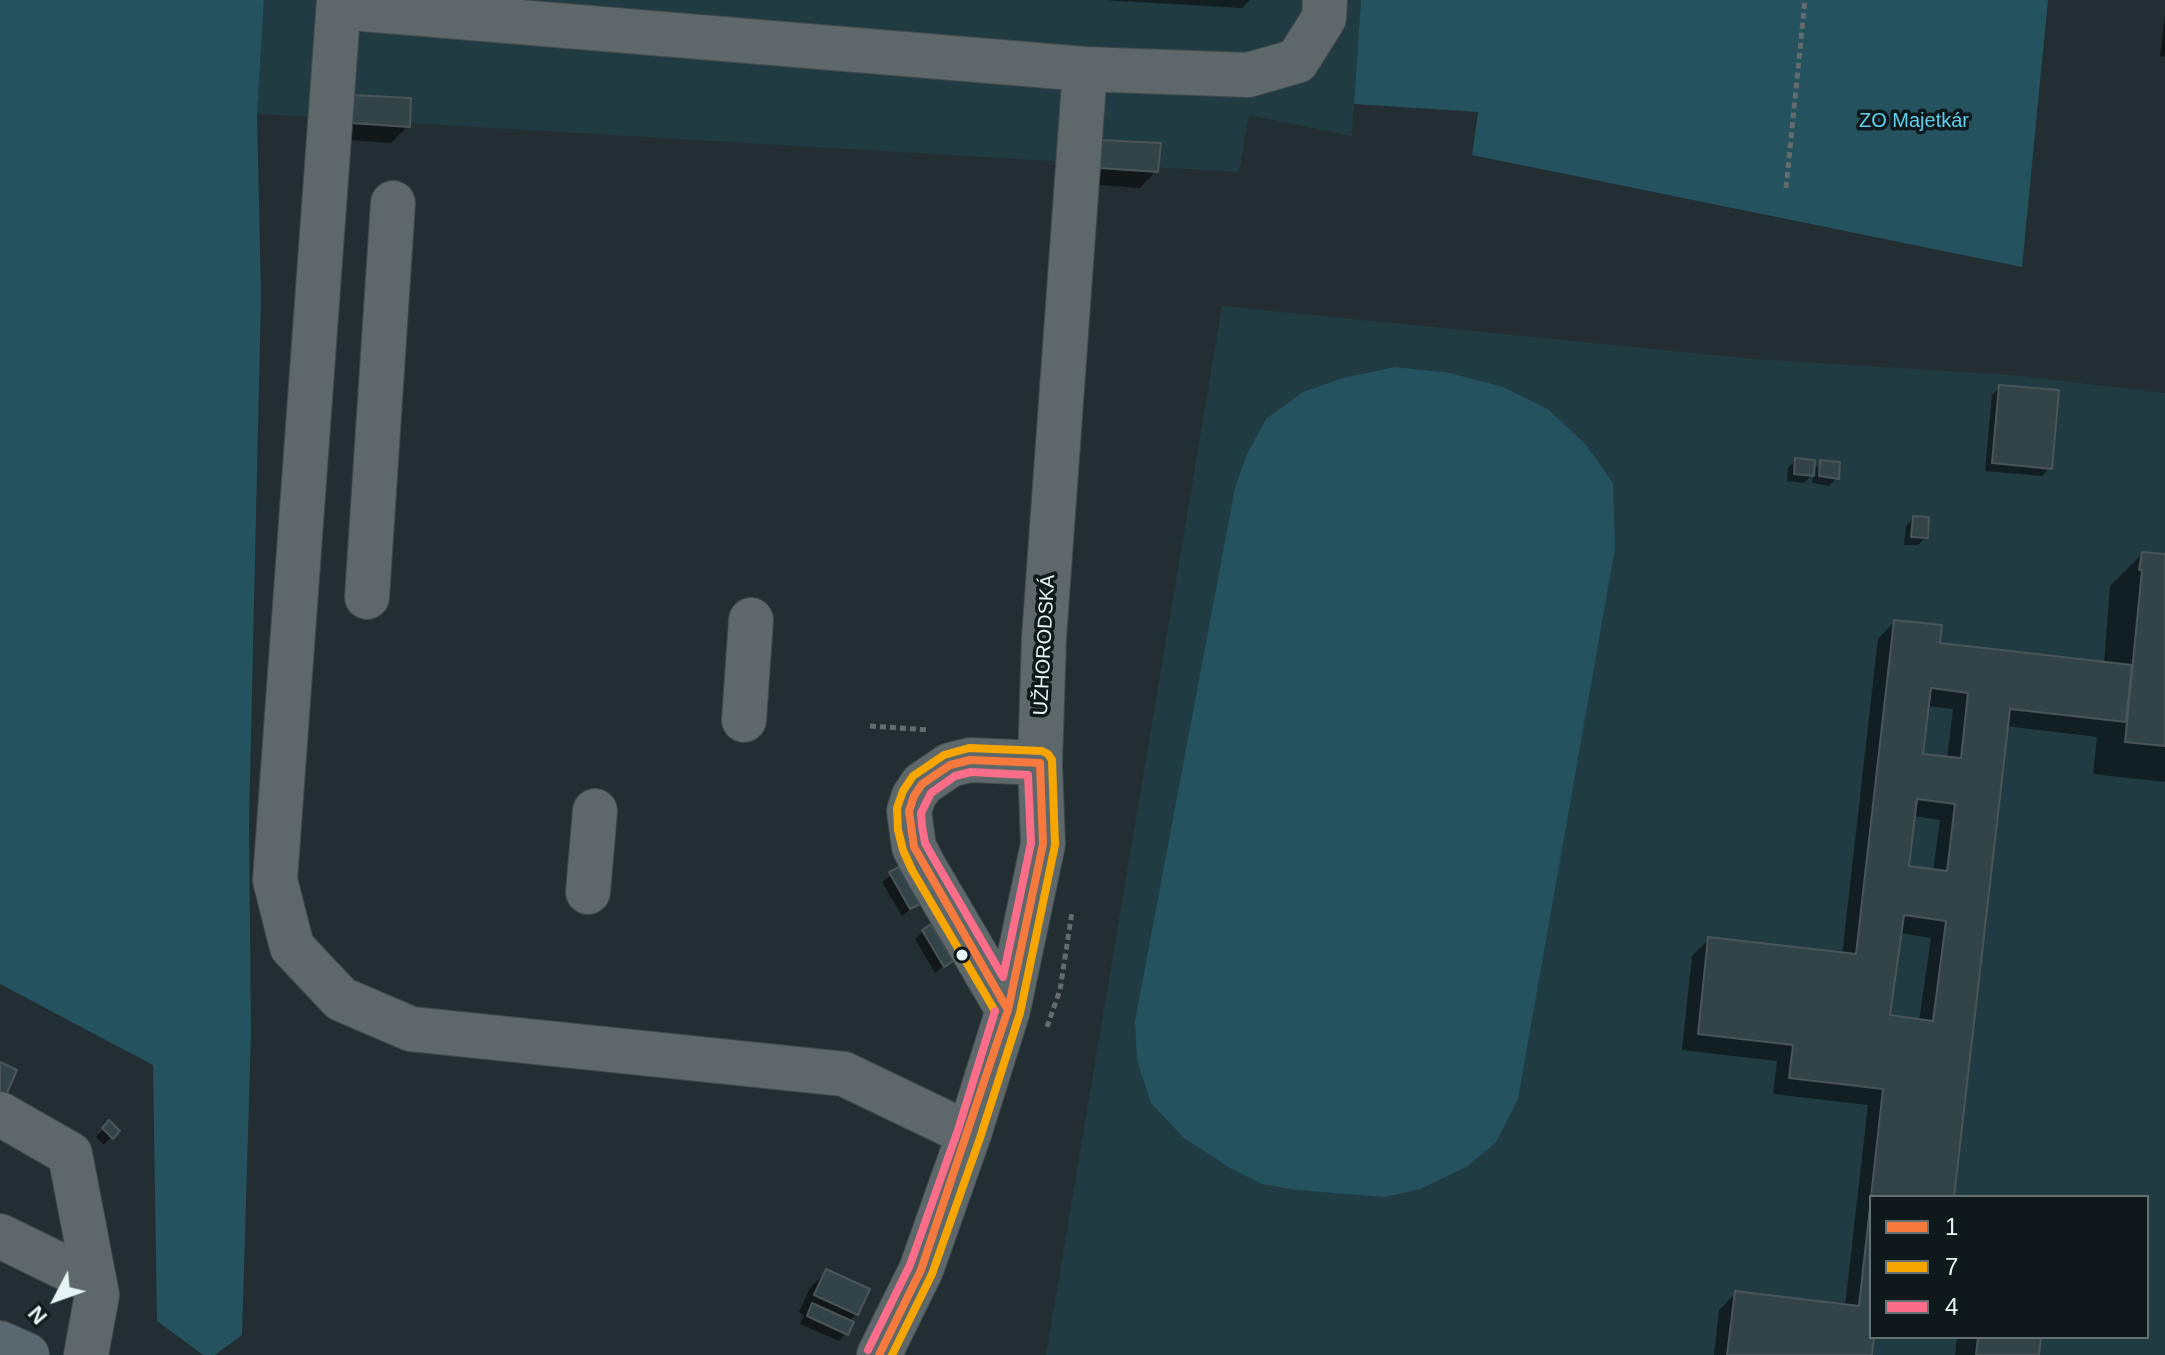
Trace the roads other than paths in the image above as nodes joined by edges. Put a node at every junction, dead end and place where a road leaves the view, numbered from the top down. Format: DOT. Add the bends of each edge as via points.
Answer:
graph roads {
  1 [pos="1325,0"];
  2 [pos="339,3"];
  3 [pos="1085,69"];
  4 [pos="393,203"];
  5 [pos="367,597"];
  6 [pos="751,620"];
  7 [pos="744,720"];
  8 [pos="1040,763"];
  9 [pos="595,811"];
  10 [pos="588,892"];
  11 [pos="1008,1010"];
  12 [pos="0,1114"];
  13 [pos="969,1134"];
  14 [pos="0,1236"];
  15 [pos="94,1282"];
  16 [pos="0,1343"];
  17 [pos="27,1355"];
  18 [pos="86,1355"];
  19 [pos="879,1355"];
  1 -- 3 [label="lane" via="1324,18 1297,61 1285,65 1248,75"];
  2 -- 3 [label="lane"];
  2 -- 13 [label="lane" via="275,880 292,947 341,999 411,1029 844,1074"];
  3 -- 8 [label="lane, UŽHORODSKÁ" via="1044,638"];
  4 -- 5 [label="lane"];
  6 -- 7 [label="lane"];
  8 -- 11 [label="lane, UŽHORODSKÁ" via="1043,844"];
  8 -- 11 [label="lane" via="970,760 950,765 922,784 909,811 914,847"];
  9 -- 10 [label="lane"];
  11 -- 13 [label="lane, UŽHORODSKÁ"];
  12 -- 15 [label="lane" via="70,1154"];
  13 -- 19 [label="lane, UŽHORODSKÁ" via="921,1270"];
  14 -- 15 [label="lane"];
  15 -- 18 [label="lane" via="97,1295"];
  16 -- 17 [label="main road"];
}
